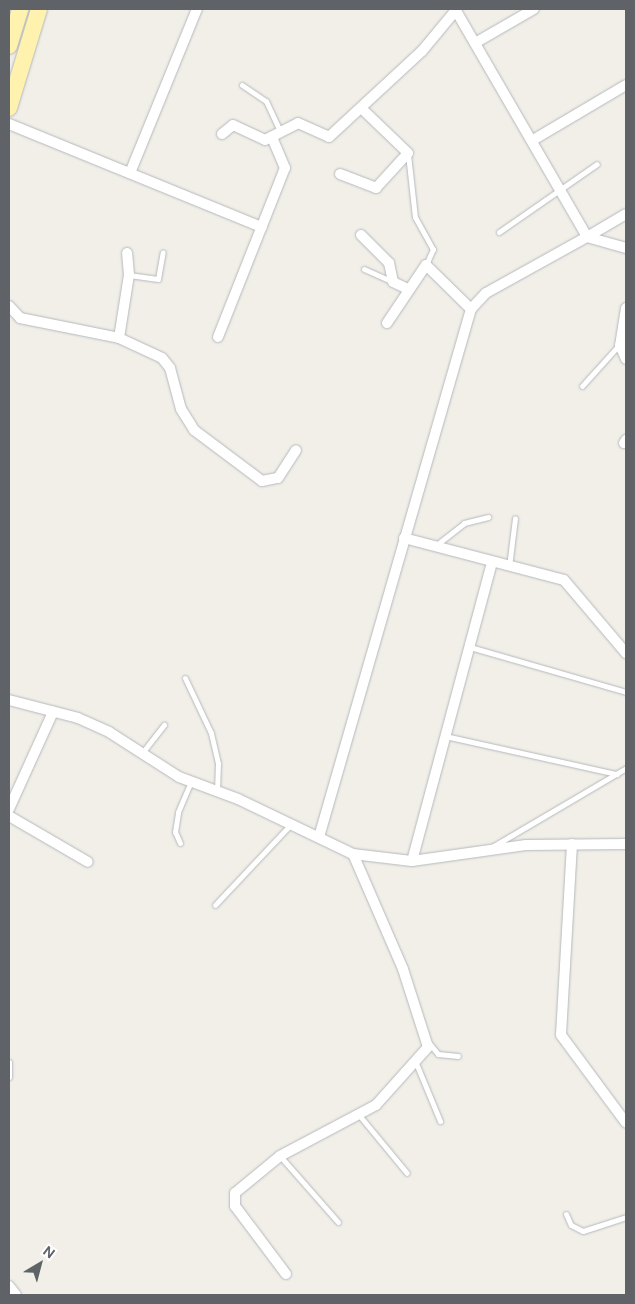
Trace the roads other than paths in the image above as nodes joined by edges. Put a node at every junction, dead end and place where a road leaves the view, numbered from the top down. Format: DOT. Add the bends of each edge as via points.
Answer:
graph roads {
  1 [pos="20,9"];
  2 [pos="39,9"];
  3 [pos="197,9"];
  4 [pos="534,9"];
  5 [pos="455,10"];
  6 [pos="475,43"];
  7 [pos="9,46"];
  8 [pos="242,85"];
  9 [pos="626,85"];
  10 [pos="9,108"];
  11 [pos="361,108"];
  12 [pos="9,124"];
  13 [pos="222,134"];
  14 [pos="276,134"];
  15 [pos="533,140"];
  16 [pos="408,154"];
  17 [pos="597,164"];
  18 [pos="130,173"];
  19 [pos="340,174"];
  20 [pos="560,187"];
  21 [pos="626,214"];
  22 [pos="262,227"];
  23 [pos="499,232"];
  24 [pos="361,235"];
  25 [pos="587,236"];
  26 [pos="626,248"];
  27 [pos="127,252"];
  28 [pos="163,252"];
  29 [pos="426,265"];
  30 [pos="364,269"];
  31 [pos="129,275"];
  32 [pos="393,282"];
  33 [pos="408,289"];
  34 [pos="9,306"];
  35 [pos="626,308"];
  36 [pos="471,309"];
  37 [pos="387,323"];
  38 [pos="218,336"];
  39 [pos="119,338"];
  40 [pos="620,345"];
  41 [pos="626,359"];
  42 [pos="582,386"];
  43 [pos="296,450"];
  44 [pos="488,517"];
  45 [pos="515,518"];
  46 [pos="404,538"];
  47 [pos="434,546"];
  48 [pos="492,563"];
  49 [pos="509,567"];
  50 [pos="470,647"];
  51 [pos="626,653"];
  52 [pos="185,678"];
  53 [pos="626,692"];
  54 [pos="9,700"];
  55 [pos="53,712"];
  56 [pos="164,724"];
  57 [pos="444,736"];
  58 [pos="142,753"];
  59 [pos="626,768"];
  60 [pos="617,774"];
  61 [pos="192,782"];
  62 [pos="217,792"];
  63 [pos="9,809"];
  64 [pos="9,816"];
  65 [pos="292,824"];
  66 [pos="319,837"];
  67 [pos="180,843"];
  68 [pos="572,844"];
  69 [pos="626,844"];
  70 [pos="353,854"];
  71 [pos="481,854"];
  72 [pos="412,861"];
  73 [pos="88,862"];
  74 [pos="216,905"];
  75 [pos="429,1043"];
  76 [pos="458,1056"];
  77 [pos="9,1062"];
  78 [pos="416,1063"];
  79 [pos="9,1077"];
  80 [pos="359,1115"];
  81 [pos="440,1121"];
  82 [pos="626,1123"];
  83 [pos="280,1156"];
  84 [pos="407,1173"];
  85 [pos="566,1214"];
  86 [pos="626,1217"];
  87 [pos="338,1222"];
  88 [pos="286,1274"];
  89 [pos="9,1286"];
  90 [pos="16,1295"];
  1 -- 7 [label="main road"];
  2 -- 10 [label="main road"];
  3 -- 18 [label="street"];
  4 -- 6 [label="street"];
  5 -- 6 [label="street"];
  5 -- 11 [label="street" via="422,50"];
  6 -- 15 [label="street"];
  8 -- 14 [label="lane" via="266,101"];
  9 -- 15 [label="street"];
  11 -- 14 [label="street" via="329,138 298,122"];
  11 -- 16 [label="street"];
  12 -- 18 [label="street"];
  13 -- 14 [label="street" via="233,125 261,141"];
  14 -- 22 [label="street" via="285,168"];
  15 -- 20 [label="street"];
  16 -- 19 [label="street" via="376,188"];
  16 -- 29 [label="lane" via="415,217 433,250"];
  17 -- 20 [label="lane"];
  18 -- 22 [label="street"];
  20 -- 23 [label="lane"];
  20 -- 25 [label="street"];
  21 -- 25 [label="street"];
  22 -- 38 [label="street"];
  24 -- 32 [label="street" via="389,263"];
  25 -- 26 [label="street"];
  25 -- 36 [label="street" via="486,293"];
  27 -- 31 [label="street"];
  28 -- 31 [label="lane" via="158,279"];
  29 -- 33 [label="street"];
  29 -- 36 [label="street"];
  30 -- 32 [label="lane"];
  31 -- 39 [label="street"];
  32 -- 33 [label="street"];
  33 -- 37 [label="street"];
  34 -- 39 [label="street" via="20,318"];
  35 -- 40 [label="street"];
  36 -- 46 [label="street"];
  39 -- 43 [label="street" via="162,358 170,368 181,409 194,430 262,480 278,478"];
  40 -- 41 [label="street"];
  40 -- 42 [label="lane"];
  44 -- 47 [label="lane" via="464,523"];
  45 -- 49 [label="lane"];
  46 -- 47 [label="street"];
  46 -- 66 [label="street"];
  47 -- 48 [label="street"];
  48 -- 49 [label="street"];
  48 -- 50 [label="street"];
  49 -- 51 [label="street" via="564,580"];
  50 -- 53 [label="lane"];
  50 -- 57 [label="street"];
  52 -- 62 [label="lane" via="211,733 218,763"];
  54 -- 55 [label="street"];
  55 -- 58 [label="street" via="109,732"];
  55 -- 63 [label="street"];
  56 -- 58 [label="lane"];
  57 -- 60 [label="lane"];
  57 -- 72 [label="street"];
  58 -- 61 [label="street"];
  59 -- 60 [label="lane"];
  60 -- 71 [label="lane"];
  61 -- 62 [label="street"];
  61 -- 67 [label="lane" via="178,812 175,832"];
  62 -- 65 [label="street"];
  64 -- 73 [label="street"];
  65 -- 66 [label="street"];
  65 -- 74 [label="lane"];
  66 -- 70 [label="street"];
  68 -- 69 [label="street"];
  68 -- 71 [label="street" via="526,845"];
  68 -- 82 [label="street" via="561,1035"];
  70 -- 72 [label="street"];
  70 -- 75 [label="street" via="403,969"];
  71 -- 72 [label="street"];
  75 -- 76 [label="lane" via="438,1054"];
  75 -- 78 [label="street"];
  77 -- 79 [label="lane"];
  78 -- 80 [label="street"];
  78 -- 81 [label="lane"];
  80 -- 83 [label="street"];
  80 -- 84 [label="lane"];
  83 -- 87 [label="lane"];
  83 -- 88 [label="street" via="249,1179 233,1199"];
  85 -- 86 [label="lane" via="571,1225 583,1230"];
  89 -- 90 [label="street"];
}
